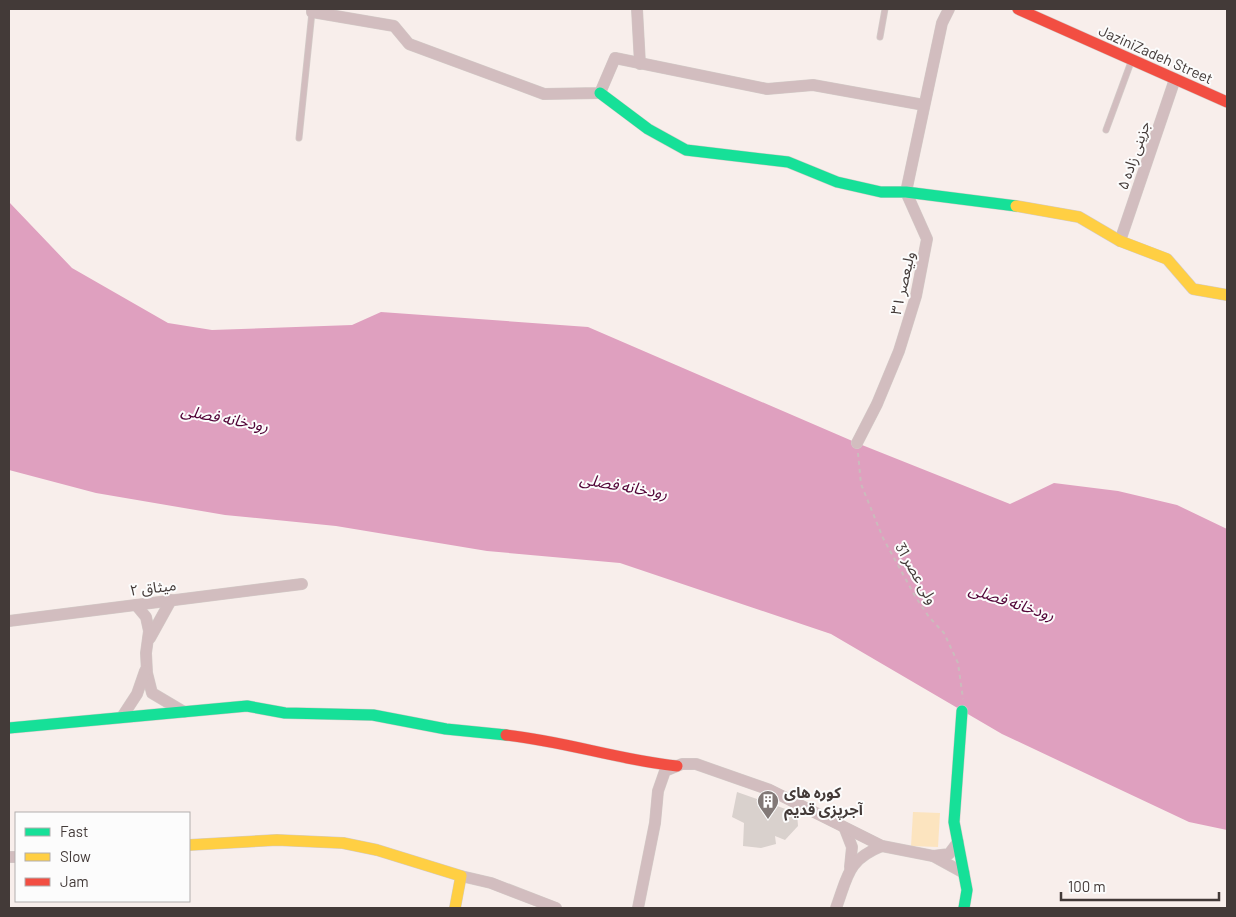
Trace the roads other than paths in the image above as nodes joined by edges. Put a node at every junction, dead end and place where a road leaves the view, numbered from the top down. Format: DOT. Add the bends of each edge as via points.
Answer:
graph roads {
  1 [pos="637,9"];
  2 [pos="885,9"];
  3 [pos="949,9"];
  4 [pos="1018,9"];
  5 [pos="312,10"];
  6 [pos="880,37"];
  7 [pos="1132,60"];
  8 [pos="640,64"];
  9 [pos="1175,79"];
  10 [pos="600,93"];
  11 [pos="1227,102"];
  12 [pos="924,105"];
  13 [pos="1106,130"];
  14 [pos="299,138"];
  15 [pos="906,192"];
  16 [pos="1120,242"];
  17 [pos="1227,295"];
  18 [pos="856,443"];
  19 [pos="302,584"];
  20 [pos="171,600"];
  21 [pos="136,605"];
  22 [pos="9,621"];
  23 [pos="148,641"];
  24 [pos="147,664"];
  25 [pos="962,711"];
  26 [pos="184,712"];
  27 [pos="122,717"];
  28 [pos="9,728"];
  29 [pos="677,766"];
  30 [pos="846,829"];
  31 [pos="958,842"];
  32 [pos="190,845"];
  33 [pos="882,846"];
  34 [pos="933,856"];
  35 [pos="964,873"];
  36 [pos="461,876"];
  37 [pos="848,876"];
  38 [pos="455,908"];
  39 [pos="556,908"];
  40 [pos="638,908"];
  41 [pos="836,908"];
  42 [pos="964,908"];
  1 -- 8 [label="street"];
  2 -- 6 [label="lane"];
  3 -- 12 [label="street" via="942,23"];
  4 -- 7 [label="street, JaziniZadeh Street"];
  5 -- 10 [label="street" via="394,26 409,44 544,94"];
  5 -- 14 [label="lane"];
  7 -- 9 [label="street, JaziniZadeh Street"];
  7 -- 13 [label="lane"];
  8 -- 10 [label="street" via="615,58"];
  8 -- 12 [label="street" via="768,90 813,86"];
  9 -- 11 [label="street, JaziniZadeh Street"];
  9 -- 16 [label="street, جزینی زاده ۵"];
  10 -- 15 [label="street" via="648,129 686,150 788,162 837,182 881,192"];
  12 -- 15 [label="street"];
  15 -- 16 [label="street" via="1079,217"];
  15 -- 18 [label="street, ولیعصر ۳۱" via="927,239 920,277 899,351 877,404"];
  16 -- 17 [label="street" via="1166,259 1193,289"];
  19 -- 20 [label="street, میثاق ۲"];
  20 -- 21 [label="street, میثاق ۲"];
  20 -- 23 [label="street"];
  21 -- 22 [label="street, میثاق ۲"];
  21 -- 23 [label="street" via="146,617"];
  23 -- 24 [label="street"];
  24 -- 26 [label="street" via="152,693"];
  24 -- 27 [label="street" via="137,694"];
  25 -- 31 [label="street" via="954,822"];
  26 -- 27 [label="street"];
  26 -- 29 [label="street" via="247,706 285,712 373,715 446,729 545,739 641,762"];
  27 -- 28 [label="street"];
  29 -- 30 [label="street" via="696,764 735,776"];
  29 -- 40 [label="street" via="665,771 658,791"];
  30 -- 33 [label="street"];
  30 -- 37 [label="street" via="852,847"];
  31 -- 34 [label="street" via="949,854"];
  31 -- 35 [label="street"];
  32 -- 36 [label="street" via="270,839 333,842 364,847"];
  33 -- 34 [label="street"];
  33 -- 37 [label="street" via="856,860"];
  34 -- 35 [label="street"];
  35 -- 42 [label="street" via="967,890"];
  36 -- 38 [label="street"];
  36 -- 39 [label="street" via="491,883"];
  37 -- 41 [label="street"];
}
